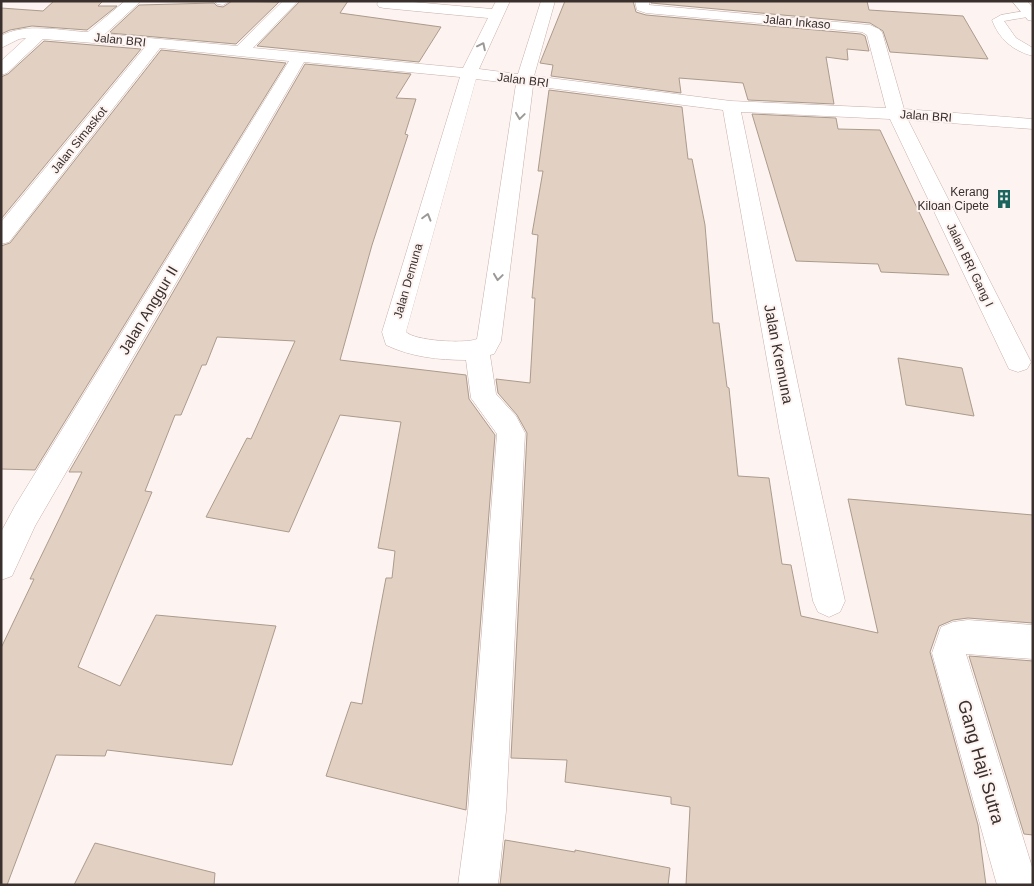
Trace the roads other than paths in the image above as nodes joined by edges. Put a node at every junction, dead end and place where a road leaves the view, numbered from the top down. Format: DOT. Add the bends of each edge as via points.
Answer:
graph roads {
  1 [pos="134,1"];
  2 [pos="291,1"];
  3 [pos="548,1"];
  4 [pos="642,1"];
  5 [pos="1019,1"];
  6 [pos="384,4"];
  7 [pos="500,8"];
  8 [pos="1031,15"];
  9 [pos="8,32"];
  10 [pos="39,34"];
  11 [pos="92,37"];
  12 [pos="156,43"];
  13 [pos="240,52"];
  14 [pos="1033,52"];
  15 [pos="299,57"];
  16 [pos="1,70"];
  17 [pos="469,73"];
  18 [pos="525,80"];
  19 [pos="731,106"];
  20 [pos="896,114"];
  21 [pos="1033,124"];
  22 [pos="1,237"];
  23 [pos="477,350"];
  24 [pos="1018,362"];
  25 [pos="13,516"];
  26 [pos="1,565"];
  27 [pos="829,601"];
  28 [pos="1033,642"];
  29 [pos="478,885"];
  30 [pos="1017,885"];
  1 -- 11 [label="street"];
  2 -- 13 [label="street"];
  3 -- 18 [label="street"];
  4 -- 20 [label="street, Jalan Inkaso" via="642,7 646,9 870,30 874,32"];
  5 -- 8 [label="street"];
  6 -- 7 [label="street"];
  17 -- 7 [label="street, Jalan Demuna, one-way"];
  8 -- 14 [label="lane" via="998,20 1008,38"];
  9 -- 10 [label="street, Jalan BRI"];
  10 -- 11 [label="street, Jalan BRI"];
  10 -- 16 [label="street"];
  11 -- 12 [label="street, Jalan BRI"];
  12 -- 13 [label="street, Jalan BRI"];
  12 -- 22 [label="street, Jalan Simaskot"];
  13 -- 15 [label="street, Jalan BRI"];
  15 -- 17 [label="street, Jalan BRI"];
  15 -- 25 [label="street, Jalan Anggur II"];
  17 -- 18 [label="street, Jalan BRI"];
  23 -- 17 [label="street, Jalan Demuna, one-way" via="438,350 401,343 395,339 394,332"];
  18 -- 19 [label="street, Jalan BRI"];
  18 -- 23 [label="street, one-way" via="489,341"];
  19 -- 20 [label="street, Jalan BRI"];
  19 -- 27 [label="street, Jalan Kremuna"];
  20 -- 21 [label="street, Jalan BRI"];
  20 -- 24 [label="street, Jalan BRI Gang I"];
  23 -- 29 [label="street" via="484,398 511,433 487,811"];
  25 -- 26 [label="street, Jalan Anggur II"];
  28 -- 30 [label="street, Gang Haji Sutra" via="968,637 953,639 949,653"];
}
